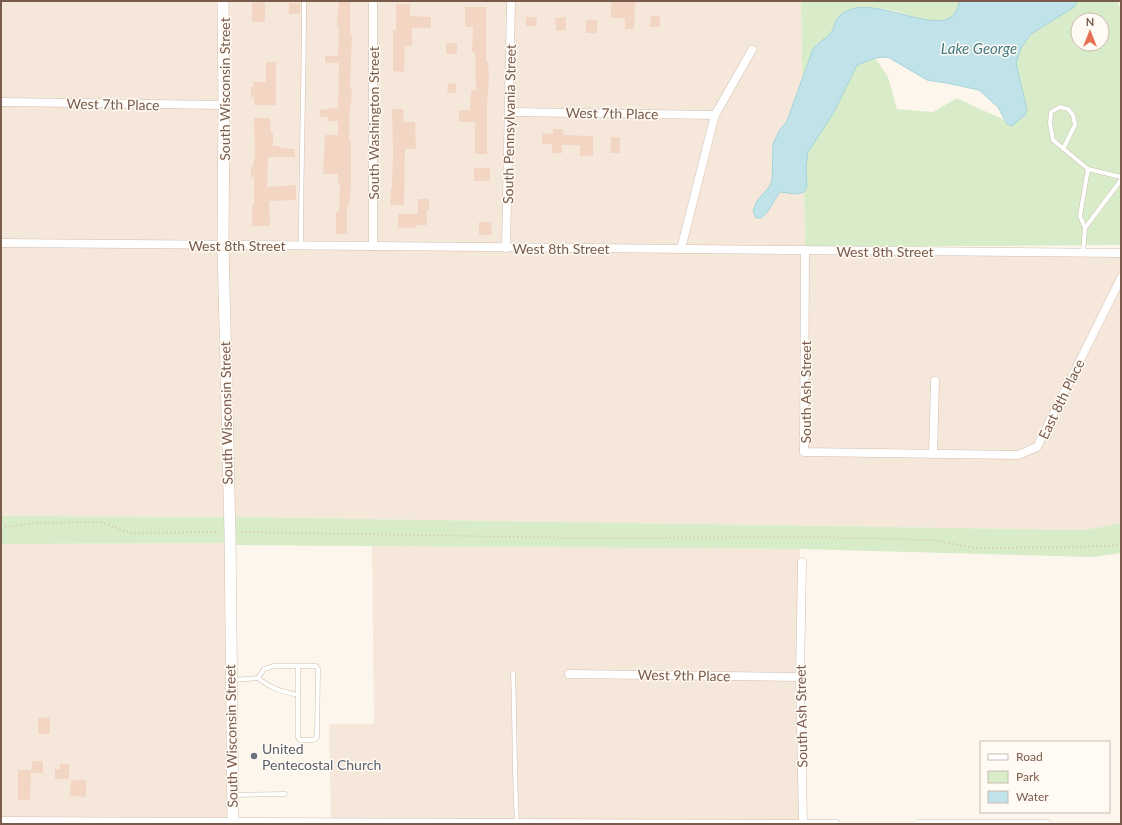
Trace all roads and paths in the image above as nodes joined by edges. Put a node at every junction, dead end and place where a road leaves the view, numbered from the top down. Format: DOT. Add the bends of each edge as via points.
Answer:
graph roads {
  1 [pos="223,1"];
  2 [pos="304,1"];
  3 [pos="373,1"];
  4 [pos="511,1"];
  5 [pos="752,50"];
  6 [pos="1,102"];
  7 [pos="224,105"];
  8 [pos="509,112"];
  9 [pos="715,115"];
  10 [pos="1064,149"];
  11 [pos="1088,169"];
  12 [pos="1121,178"];
  13 [pos="1085,228"];
  14 [pos="1,243"];
  15 [pos="223,245"];
  16 [pos="301,246"];
  17 [pos="373,246"];
  18 [pos="506,248"];
  19 [pos="681,249"];
  20 [pos="805,250"];
  21 [pos="1083,253"];
  22 [pos="1121,253"];
  23 [pos="1121,278"];
  24 [pos="936,381"];
  25 [pos="933,454"];
  26 [pos="1,528"];
  27 [pos="230,532"];
  28 [pos="1121,545"];
  29 [pos="802,562"];
  30 [pos="298,667"];
  31 [pos="513,673"];
  32 [pos="569,674"];
  33 [pos="800,677"];
  34 [pos="258,678"];
  35 [pos="231,680"];
  36 [pos="298,695"];
  37 [pos="285,794"];
  38 [pos="232,795"];
  39 [pos="1,820"];
  40 [pos="21,822"];
  41 [pos="101,823"];
  42 [pos="233,823"];
  43 [pos="383,823"];
  44 [pos="517,823"];
  45 [pos="802,823"];
  46 [pos="836,824"];
  47 [pos="918,824"];
  48 [pos="1047,824"];
  1 -- 7 [label="street, South Wisconsin Street"];
  2 -- 16 [label="lane"];
  3 -- 17 [label="street, South Washington Street"];
  4 -- 8 [label="street, South Pennsylvania Street"];
  5 -- 9 [label="street"];
  6 -- 7 [label="street, West 7th Place"];
  7 -- 15 [label="street, South Wisconsin Street"];
  8 -- 9 [label="street, West 7th Place"];
  8 -- 18 [label="street, South Pennsylvania Street"];
  9 -- 19 [label="street"];
  10 -- 10 [label="lane" via="1053,140 1050,123 1052,112 1060,107 1068,109 1073,115 1075,125"];
  10 -- 11 [label="lane"];
  11 -- 12 [label="lane"];
  11 -- 13 [label="lane" via="1080,216"];
  12 -- 13 [label="lane"];
  13 -- 21 [label="lane"];
  14 -- 15 [label="street, West 8th Street"];
  15 -- 16 [label="street, West 8th Street"];
  15 -- 27 [label="street, South Wisconsin Street"];
  16 -- 17 [label="street, West 8th Street"];
  17 -- 18 [label="street, West 8th Street"];
  18 -- 19 [label="street, West 8th Street"];
  19 -- 20 [label="street, West 8th Street"];
  20 -- 21 [label="street, West 8th Street"];
  20 -- 25 [label="street, South Ash Street" via="804,452"];
  21 -- 22 [label="street, West 8th Street"];
  23 -- 25 [label="street, East 8th Place" via="1037,447 1018,455"];
  24 -- 25 [label="street"];
  26 -- 27 [label="path" via="31,522 100,522 131,533"];
  27 -- 28 [label="path" via="582,538 816,537 932,540 974,548"];
  27 -- 35 [label="street, South Wisconsin Street"];
  29 -- 33 [label="street, South Ash Street"];
  30 -- 34 [label="lane" via="274,666 264,669"];
  30 -- 36 [label="lane"];
  30 -- 36 [label="lane" via="318,668 317,736 314,740 300,740 298,737"];
  31 -- 44 [label="lane"];
  32 -- 33 [label="street, West 9th Place"];
  33 -- 45 [label="street, South Ash Street"];
  34 -- 35 [label="lane"];
  34 -- 36 [label="lane" via="275,689"];
  35 -- 38 [label="street, South Wisconsin Street"];
  37 -- 38 [label="lane"];
  38 -- 42 [label="street, South Wisconsin Street"];
  39 -- 40 [label="street"];
  40 -- 41 [label="street"];
  41 -- 42 [label="street"];
  42 -- 43 [label="street"];
  43 -- 44 [label="street"];
  44 -- 45 [label="street"];
  45 -- 46 [label="street"];
  47 -- 48 [label="street"];
}
